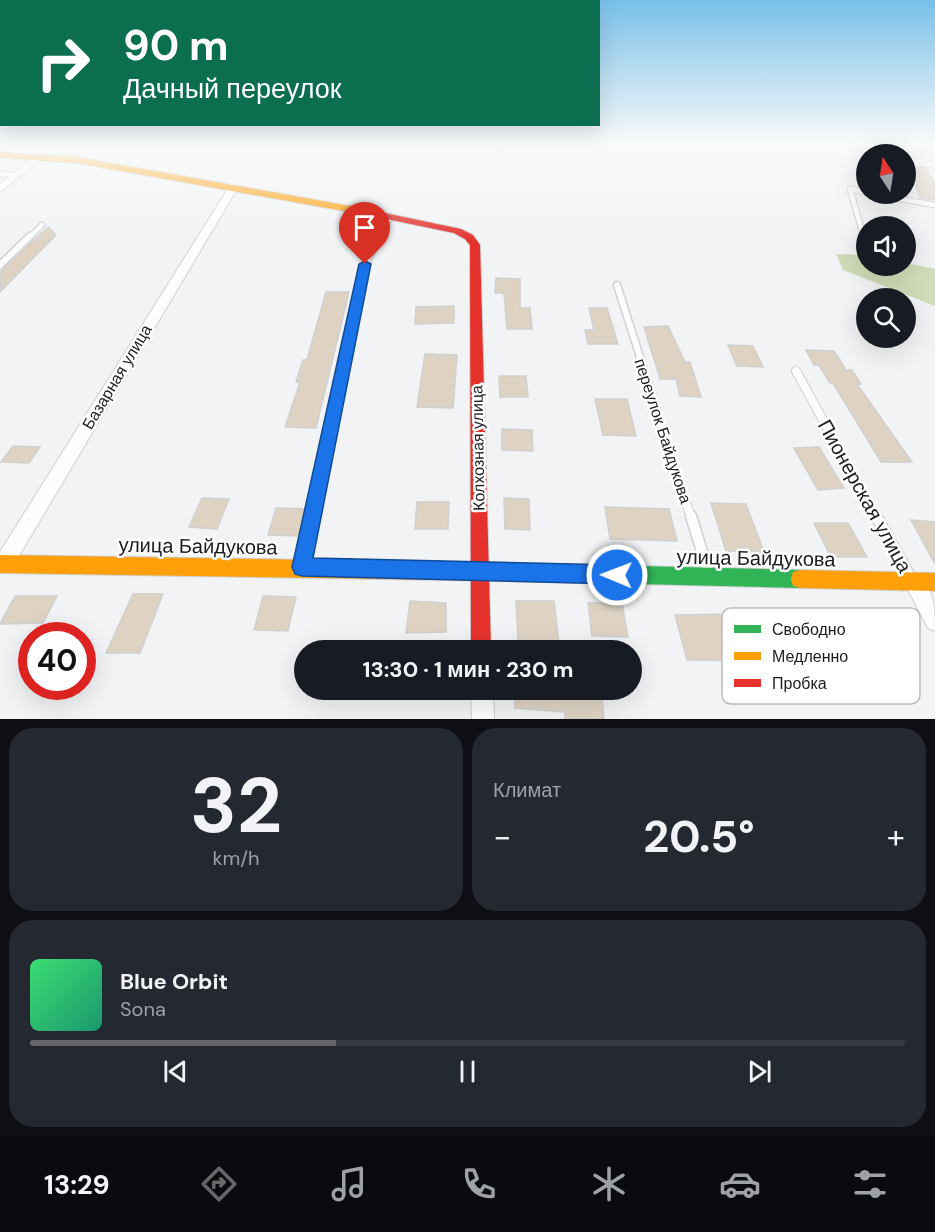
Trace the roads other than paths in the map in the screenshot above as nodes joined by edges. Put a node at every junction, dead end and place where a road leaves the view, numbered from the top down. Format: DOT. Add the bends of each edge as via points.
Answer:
graph roads {
  1 [pos="18,175"];
  2 [pos="163,176"];
  3 [pos="0,189"];
  4 [pos="232,189"];
  5 [pos="856,190"];
  6 [pos="916,202"];
  7 [pos="935,206"];
  8 [pos="391,216"];
  9 [pos="858,216"];
  10 [pos="42,225"];
  11 [pos="0,266"];
  12 [pos="617,285"];
  13 [pos="796,371"];
  14 [pos="1,566"];
  15 [pos="302,567"];
  16 [pos="479,573"];
  17 [pos="710,576"];
  18 [pos="913,582"];
  19 [pos="935,582"];
  20 [pos="935,621"];
  21 [pos="481,640"];
  22 [pos="482,700"];
  23 [pos="483,719"];
  1 -- 3 [label="street"];
  2 -- 4 [label="street"];
  4 -- 8 [label="street"];
  4 -- 14 [label="street, Базарная улица"];
  5 -- 9 [label="lane" via="850,189"];
  6 -- 7 [label="lane"];
  8 -- 15 [label="lane" via="365,264"];
  8 -- 16 [label="street, Колхозная улица" via="457,231 475,245"];
  10 -- 11 [label="lane"];
  12 -- 17 [label="lane, переулок Байдукова"];
  13 -- 18 [label="lane, Пионерская улица"];
  14 -- 15 [label="street, улица Байдукова"];
  15 -- 16 [label="street, улица Байдукова"];
  16 -- 17 [label="street, улица Байдукова"];
  16 -- 21 [label="street, Колхозная улица"];
  17 -- 18 [label="street, улица Байдукова"];
  18 -- 19 [label="street, улица Байдукова"];
  18 -- 20 [label="street, Пионерская улица"];
  22 -- 23 [label="street"];
}
